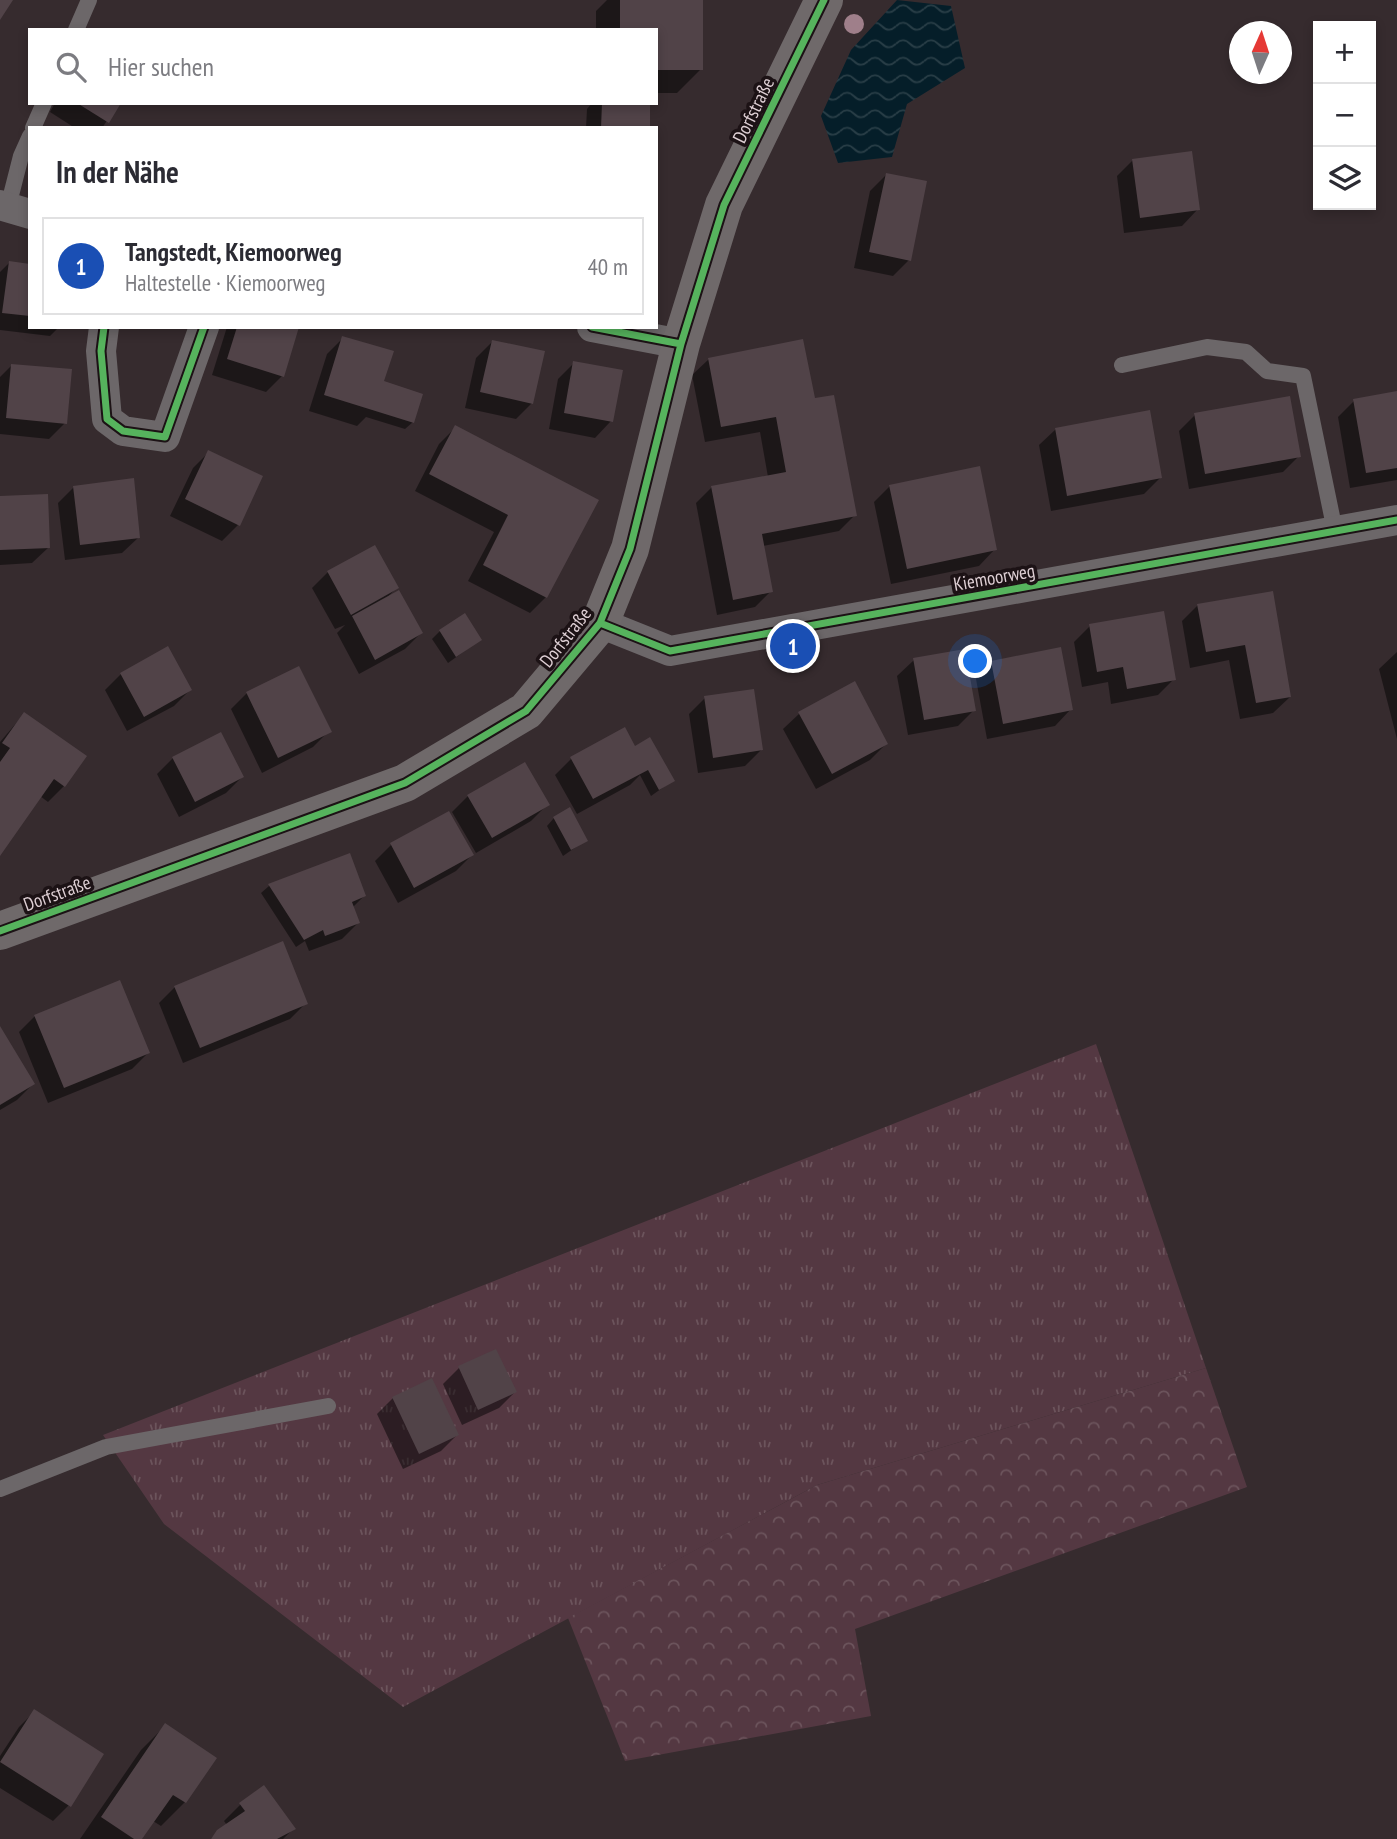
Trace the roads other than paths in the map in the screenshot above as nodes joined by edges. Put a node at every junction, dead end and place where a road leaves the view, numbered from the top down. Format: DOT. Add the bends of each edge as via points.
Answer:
graph roads {
  1 [pos="89,0"];
  2 [pos="824,0"];
  3 [pos="77,28"];
  4 [pos="43,105"];
  5 [pos="34,126"];
  6 [pos="28,140"];
  7 [pos="13,209"];
  8 [pos="104,329"];
  9 [pos="203,329"];
  10 [pos="602,329"];
  11 [pos="681,344"];
  12 [pos="1122,365"];
  13 [pos="1397,520"];
  14 [pos="1335,531"];
  15 [pos="600,623"];
  16 [pos="0,931"];
  17 [pos="328,1406"];
  18 [pos="0,1489"];
  1 -- 3 [label="lane"];
  2 -- 11 [label="main road, Dorfstraße" via="724,205"];
  4 -- 5 [label="lane"];
  6 -- 7 [label="lane" via="21,156"];
  8 -- 9 [label="street" via="101,351 107,419 123,430 165,437"];
  10 -- 11 [label="street"];
  11 -- 15 [label="main road, Dorfstraße" via="630,549"];
  12 -- 14 [label="lane" via="1207,347 1246,352 1268,371 1303,376"];
  13 -- 14 [label="street, Kiemoorweg"];
  14 -- 15 [label="street, Kiemoorweg" via="670,652"];
  15 -- 16 [label="main road, Dorfstraße" via="526,711 405,783"];
  17 -- 18 [label="lane" via="106,1447"];
}
